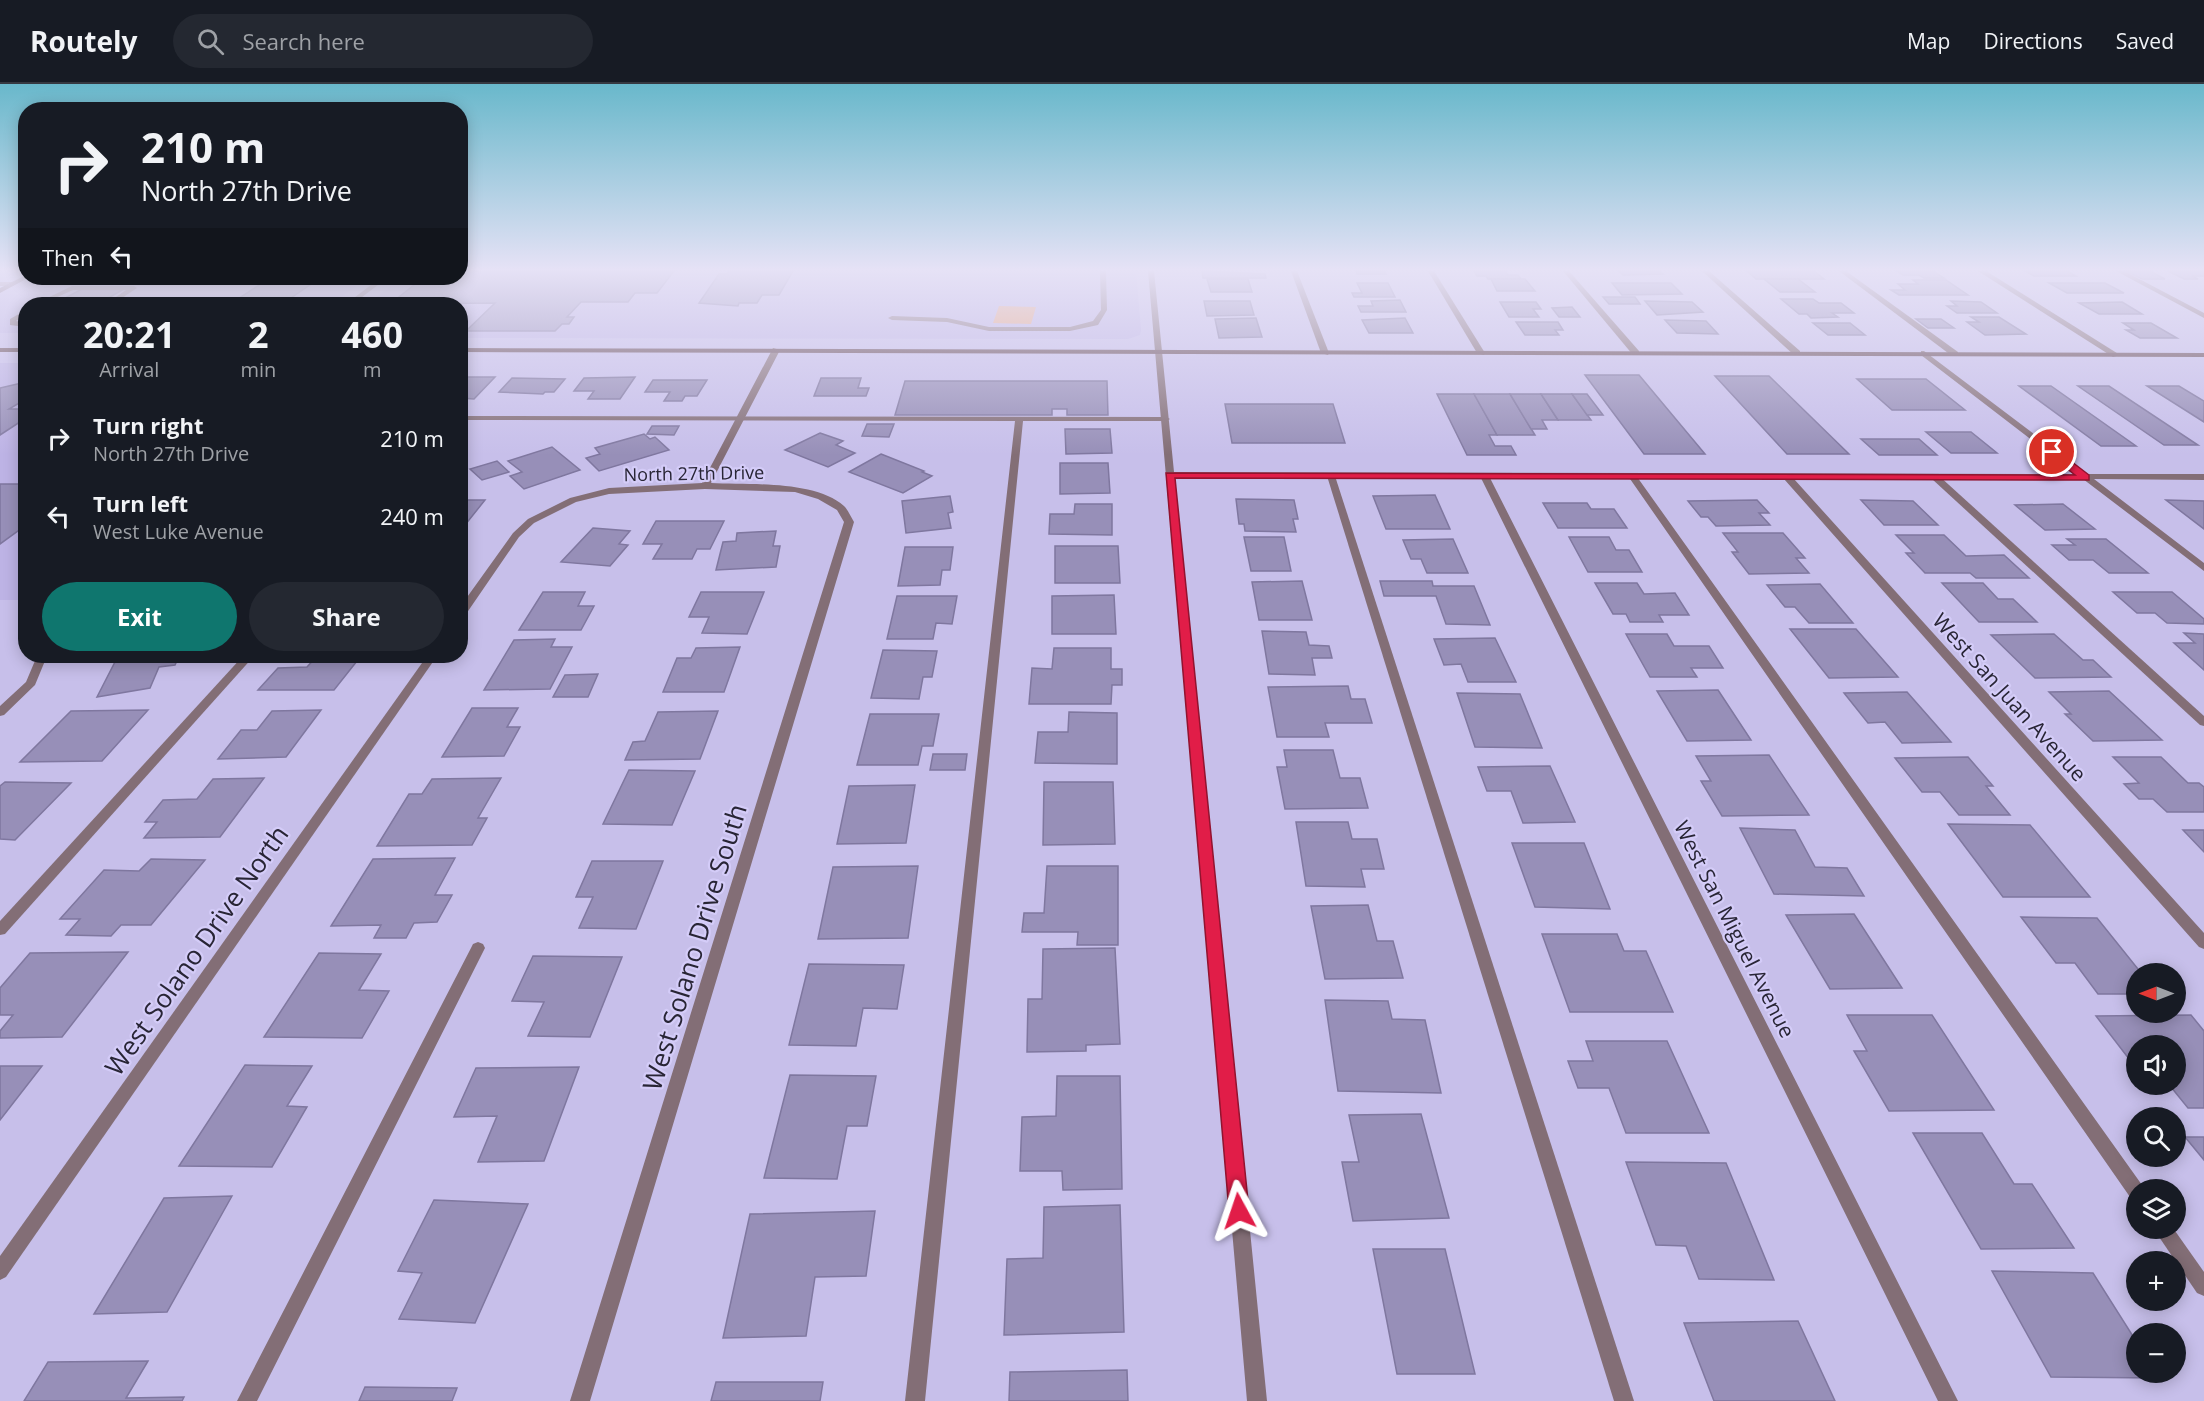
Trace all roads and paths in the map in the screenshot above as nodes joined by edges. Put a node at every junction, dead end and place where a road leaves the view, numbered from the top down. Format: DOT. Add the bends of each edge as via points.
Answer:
graph roads {
  1 [pos="1157,332"];
  2 [pos="1317,332"];
  3 [pos="1468,332"];
  4 [pos="1618,332"];
  5 [pos="1774,332"];
  6 [pos="1926,332"];
  7 [pos="2080,332"];
  8 [pos="0,350"];
  9 [pos="18,350"];
  10 [pos="468,351"];
  11 [pos="776,351"];
  12 [pos="1159,353"];
  13 [pos="1325,353"];
  14 [pos="1480,353"];
  15 [pos="1636,353"];
  16 [pos="1797,353"];
  17 [pos="1924,353"];
  18 [pos="1955,354"];
  19 [pos="2116,355"];
  20 [pos="2204,355"];
  21 [pos="740,418"];
  22 [pos="1019,419"];
  23 [pos="1166,419"];
  24 [pos="468,420"];
  25 [pos="1170,475"];
  26 [pos="1331,476"];
  27 [pos="1484,476"];
  28 [pos="1632,476"];
  29 [pos="1787,477"];
  30 [pos="1935,477"];
  31 [pos="2204,477"];
  32 [pos="2086,478"];
  33 [pos="705,486"];
  34 [pos="841,508"];
  35 [pos="2204,568"];
  36 [pos="468,604"];
  37 [pos="39,663"];
  38 [pos="243,663"];
  39 [pos="427,663"];
  40 [pos="0,712"];
  41 [pos="2204,722"];
  42 [pos="0,930"];
  43 [pos="2204,943"];
  44 [pos="478,948"];
  45 [pos="2128,1179"];
  46 [pos="2170,1239"];
  47 [pos="0,1271"];
  48 [pos="2204,1287"];
  49 [pos="247,1401"];
  50 [pos="580,1401"];
  51 [pos="915,1401"];
  52 [pos="1257,1401"];
  53 [pos="1624,1401"];
  54 [pos="1948,1401"];
  1 -- 12 [label="street"];
  2 -- 13 [label="street"];
  3 -- 14 [label="street"];
  4 -- 15 [label="street"];
  5 -- 16 [label="street"];
  6 -- 18 [label="street"];
  7 -- 19 [label="street"];
  8 -- 9 [label="main road"];
  10 -- 11 [label="main road"];
  11 -- 12 [label="main road"];
  11 -- 21 [label="street"];
  12 -- 13 [label="main road"];
  12 -- 23 [label="street"];
  13 -- 14 [label="main road"];
  14 -- 15 [label="main road"];
  15 -- 16 [label="main road"];
  16 -- 17 [label="main road"];
  17 -- 18 [label="main road"];
  17 -- 32 [label="street"];
  18 -- 19 [label="main road"];
  19 -- 20 [label="main road"];
  21 -- 22 [label="street"];
  21 -- 24 [label="street"];
  21 -- 33 [label="street"];
  22 -- 23 [label="street"];
  22 -- 51 [label="street"];
  23 -- 25 [label="street"];
  25 -- 26 [label="street"];
  25 -- 52 [label="street"];
  26 -- 27 [label="street"];
  26 -- 53 [label="street"];
  27 -- 28 [label="street"];
  27 -- 54 [label="street, West San Miguel Avenue"];
  28 -- 29 [label="street"];
  28 -- 45 [label="street"];
  29 -- 30 [label="street"];
  29 -- 43 [label="street, West San Juan Avenue"];
  30 -- 32 [label="street"];
  30 -- 41 [label="street"];
  31 -- 32 [label="street"];
  32 -- 35 [label="street"];
  33 -- 34 [label="street, North 27th Drive" via="796,489"];
  33 -- 36 [label="street, North 27th Drive" via="609,491 547,511 516,535"];
  34 -- 50 [label="street, West Solano Drive South" via="849,522 845,537"];
  37 -- 40 [label="street" via="31,683"];
  38 -- 42 [label="street"];
  39 -- 47 [label="street, West Solano Drive North"];
  44 -- 49 [label="street"];
  46 -- 48 [label="street"];
}
